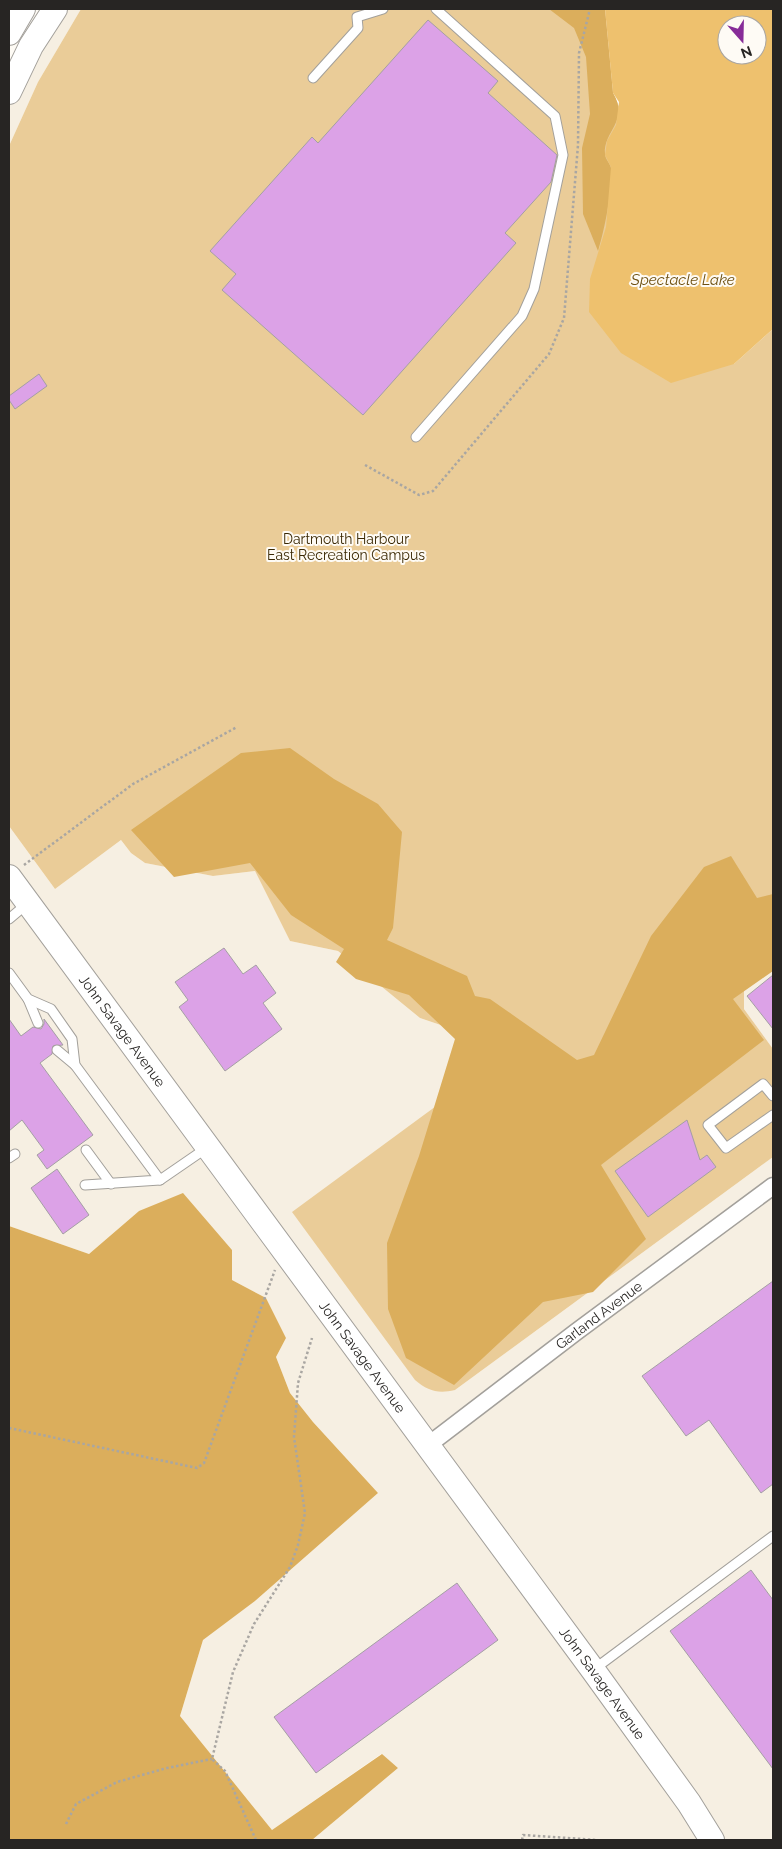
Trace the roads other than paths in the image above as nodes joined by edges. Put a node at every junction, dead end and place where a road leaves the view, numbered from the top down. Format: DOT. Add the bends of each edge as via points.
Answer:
graph roads {
  1 [pos="23,9"];
  2 [pos="55,9"];
  3 [pos="383,9"];
  4 [pos="436,9"];
  5 [pos="9,33"];
  6 [pos="313,78"];
  7 [pos="9,92"];
  8 [pos="416,436"];
  9 [pos="16,871"];
  10 [pos="28,903"];
  11 [pos="9,919"];
  12 [pos="9,973"];
  13 [pos="28,999"];
  14 [pos="38,1023"];
  15 [pos="57,1050"];
  16 [pos="75,1065"];
  17 [pos="773,1096"];
  18 [pos="773,1115"];
  19 [pos="208,1146"];
  20 [pos="86,1150"];
  21 [pos="160,1180"];
  22 [pos="111,1184"];
  23 [pos="85,1185"];
  24 [pos="773,1186"];
  25 [pos="427,1446"];
  26 [pos="773,1536"];
  27 [pos="593,1670"];
  28 [pos="712,1840"];
  1 -- 5 [label="main road"];
  2 -- 7 [label="main road" via="31,46"];
  3 -- 6 [label="lane" via="357,17 358,28"];
  4 -- 8 [label="lane" via="555,116 563,155 528,305 522,316"];
  9 -- 10 [label="main road, John Savage Avenue"];
  10 -- 11 [label="lane"];
  10 -- 19 [label="main road, John Savage Avenue"];
  12 -- 13 [label="lane"];
  13 -- 14 [label="lane"];
  13 -- 16 [label="lane" via="51,1009 72,1039"];
  15 -- 16 [label="lane"];
  16 -- 21 [label="lane"];
  17 -- 18 [label="lane" via="764,1084 708,1125 726,1148"];
  19 -- 21 [label="lane"];
  19 -- 25 [label="main road, John Savage Avenue"];
  20 -- 22 [label="lane"];
  21 -- 22 [label="lane"];
  22 -- 23 [label="lane"];
  24 -- 25 [label="street, Garland Avenue"];
  25 -- 27 [label="main road, John Savage Avenue"];
  26 -- 27 [label="lane"];
  27 -- 28 [label="main road, John Savage Avenue"];
}
